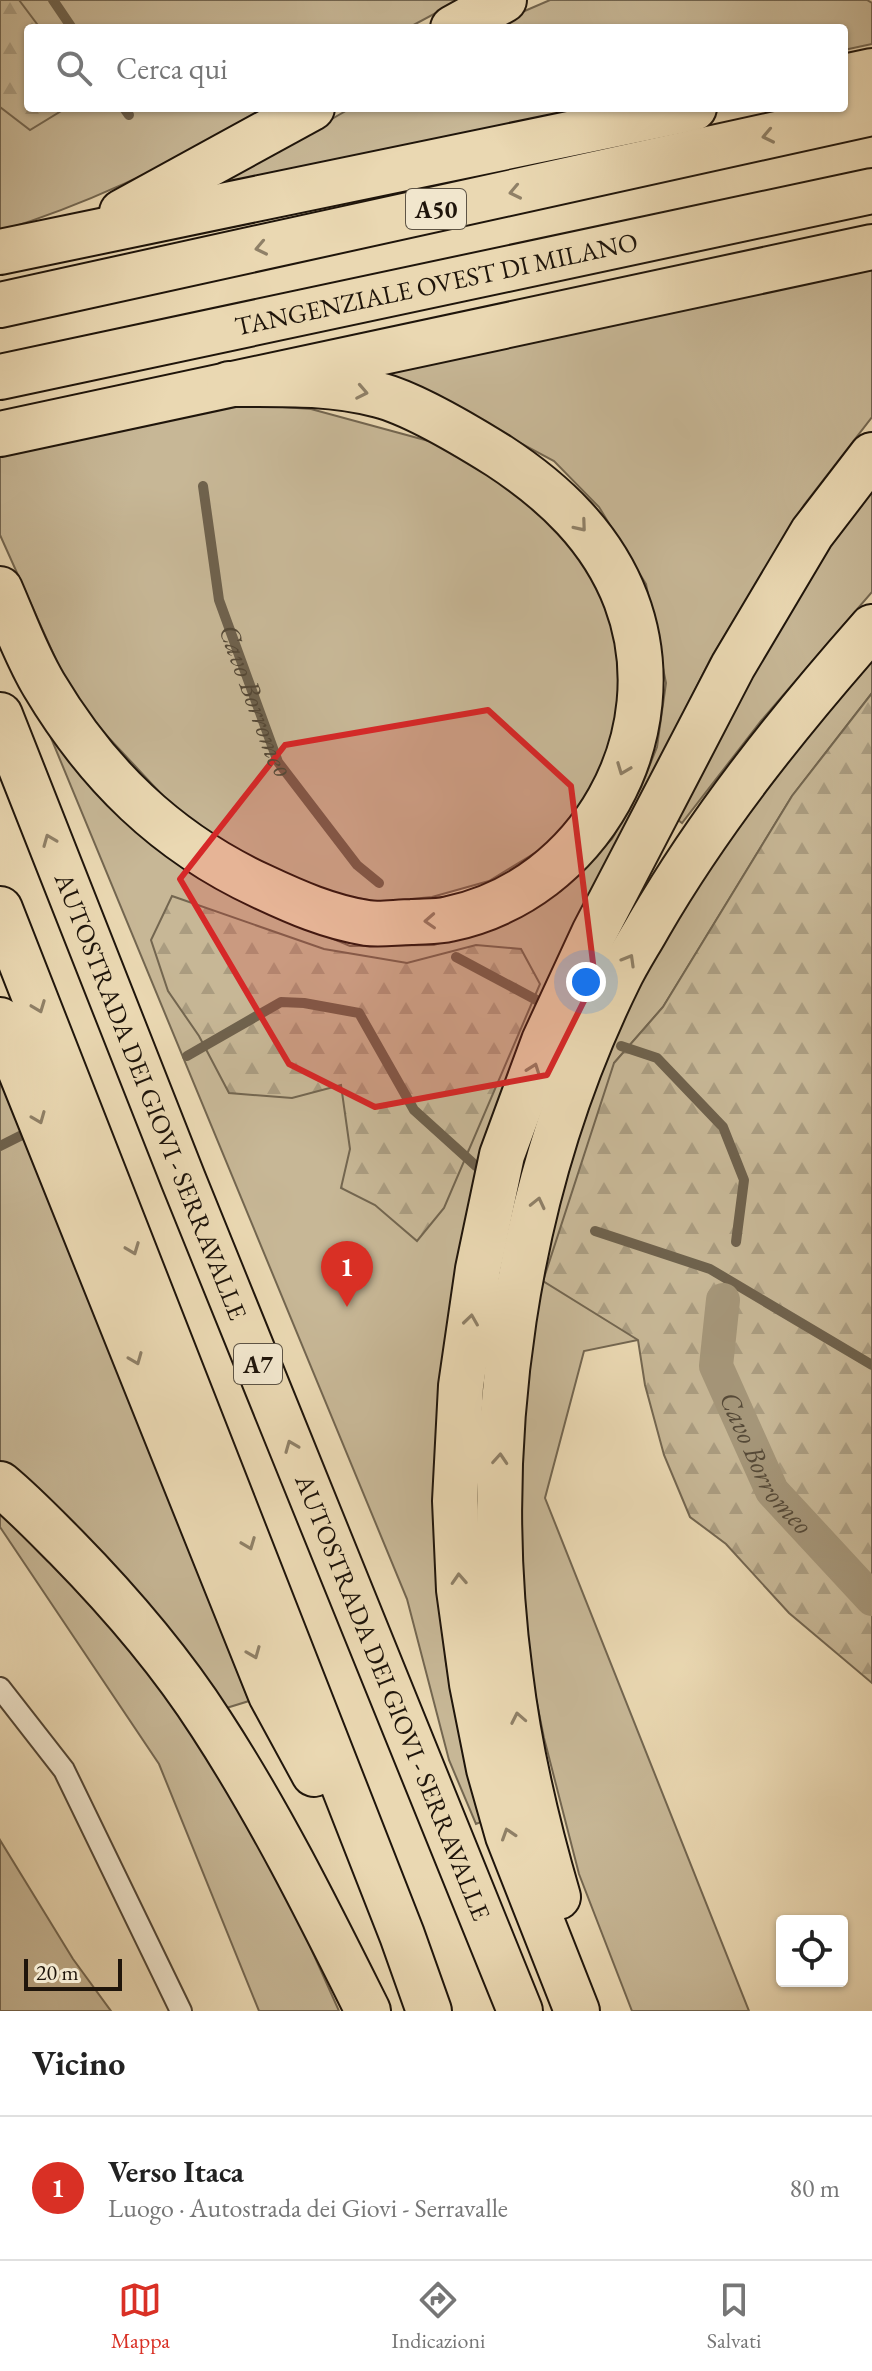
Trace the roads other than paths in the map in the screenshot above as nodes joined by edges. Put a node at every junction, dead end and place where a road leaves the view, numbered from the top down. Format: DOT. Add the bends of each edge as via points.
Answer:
graph roads {
  1 [pos="504,0"];
  2 [pos="460,24"];
  3 [pos="872,71"];
  4 [pos="848,76"];
  5 [pos="305,112"];
  6 [pos="675,112"];
  7 [pos="872,113"];
  8 [pos="872,191"];
  9 [pos="80,235"];
  10 [pos="872,247"];
  11 [pos="0,252"];
  12 [pos="0,305"];
  13 [pos="0,377"];
  14 [pos="229,384"];
  15 [pos="8,433"];
  16 [pos="872,455"];
  17 [pos="0,589"];
  18 [pos="872,627"];
  19 [pos="0,715"];
  20 [pos="0,909"];
  21 [pos="0,1020"];
  22 [pos="0,1484"];
  23 [pos="0,1688"];
  24 [pos="402,1935"];
  25 [pos="181,2011"];
  26 [pos="368,2011"];
  27 [pos="429,2011"];
  28 [pos="520,2011"];
  29 [pos="577,2011"];
  30 [pos="590,2011"];
  1 -- 2 [label="highway"];
  3 -- 4 [label="highway"];
  5 -- 9 [label="highway"];
  6 -- 9 [label="highway"];
  7 -- 12 [label="highway, A50, one-way"];
  8 -- 13 [label="highway, TANGENZIALE OVEST DI MILANO"];
  9 -- 11 [label="highway"];
  10 -- 14 [label="highway"];
  14 -- 15 [label="highway"];
  14 -- 17 [label="highway, one-way" via="323,384 381,395 432,418 529,476 576,518 596,544 629,611 640,664 640,696 623,772 582,841 556,866 527,888 475,912 447,920 371,923 320,912 241,877 139,807 102,768 42,682"];
  29 -- 16 [label="highway, one-way" via="508,1836 489,1769 459,1590 455,1501 461,1386 478,1269 502,1155 544,1041 594,933 733,666 812,533"];
  30 -- 18 [label="highway, one-way" via="527,1770 510,1675 501,1579 499,1471 507,1363 525,1262 546,1167 579,1068 618,978 676,878 737,792"];
  28 -- 19 [label="highway, AUTOSTRADA DEI GIOVI - SERRAVALLE / A7, one-way"];
  20 -- 24 [label="highway, one-way"];
  21 -- 24 [label="highway, one-way" via="271,1695"];
  22 -- 26 [label="highway" via="109,1590 210,1722 299,1873"];
  23 -- 25 [label="lane" via="64,1770"];
  24 -- 27 [label="highway"];
}
